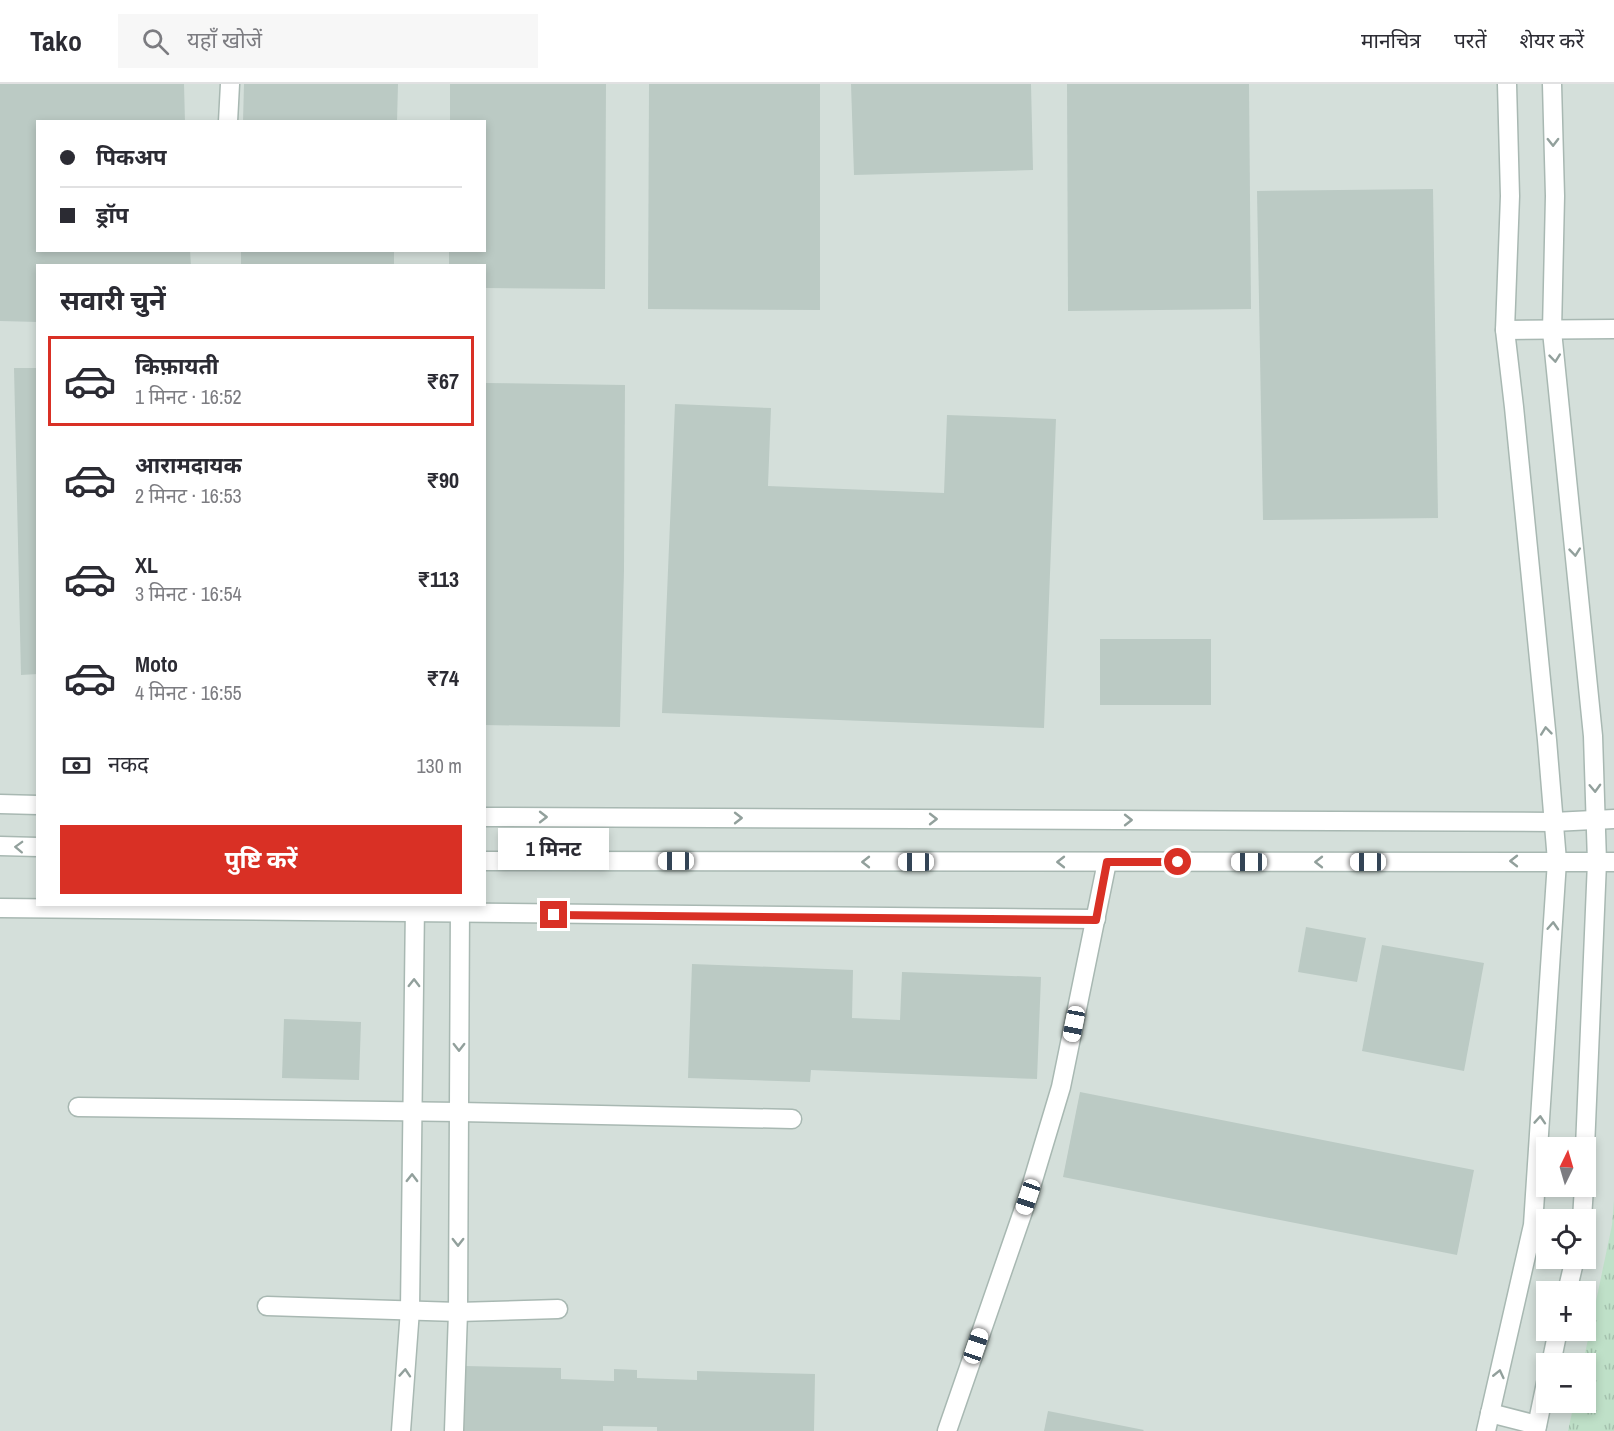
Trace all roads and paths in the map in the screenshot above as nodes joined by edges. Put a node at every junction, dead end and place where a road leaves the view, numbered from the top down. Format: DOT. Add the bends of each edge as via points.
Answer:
graph roads {
  1 [pos="230,84"];
  2 [pos="1507,84"];
  3 [pos="1552,84"];
  4 [pos="228,120"];
  5 [pos="1614,329"];
  6 [pos="1505,330"];
  7 [pos="1552,331"];
  8 [pos="0,804"];
  9 [pos="36,805"];
  10 [pos="486,817"];
  11 [pos="1605,820"];
  12 [pos="1553,822"];
  13 [pos="0,846"];
  14 [pos="36,847"];
  15 [pos="486,861"];
  16 [pos="1557,861"];
  17 [pos="1107,862"];
  18 [pos="1606,862"];
  19 [pos="0,908"];
  20 [pos="415,909"];
  21 [pos="460,909"];
  22 [pos="1096,920"];
  23 [pos="78,1107"];
  24 [pos="459,1112"];
  25 [pos="412,1113"];
  26 [pos="792,1119"];
  27 [pos="1587,1137"];
  28 [pos="267,1306"];
  29 [pos="558,1309"];
  30 [pos="410,1310"];
  31 [pos="458,1312"];
  32 [pos="1490,1413"];
  33 [pos="1539,1413"];
  34 [pos="1536,1428"];
  35 [pos="401,1431"];
  36 [pos="454,1431"];
  37 [pos="947,1431"];
  38 [pos="1486,1431"];
  1 -- 4 [label="lane"];
  2 -- 6 [label="lane" via="1510,196"];
  3 -- 7 [label="lane, one-way"];
  5 -- 7 [label="lane"];
  6 -- 7 [label="lane"];
  12 -- 6 [label="lane, one-way"];
  7 -- 11 [label="lane, one-way"];
  8 -- 9 [label="lane"];
  10 -- 12 [label="lane, one-way"];
  11 -- 12 [label="lane"];
  11 -- 18 [label="lane"];
  12 -- 16 [label="lane"];
  14 -- 13 [label="lane, one-way"];
  17 -- 15 [label="lane, one-way"];
  16 -- 17 [label="lane, one-way"];
  16 -- 18 [label="lane"];
  32 -- 16 [label="lane, one-way" via="1533,1225"];
  17 -- 22 [label="lane"];
  18 -- 27 [label="lane"];
  19 -- 20 [label="lane"];
  20 -- 21 [label="lane"];
  25 -- 20 [label="lane, one-way"];
  21 -- 22 [label="lane"];
  21 -- 24 [label="lane, one-way"];
  22 -- 37 [label="lane" via="1061,1087 1028,1197"];
  23 -- 25 [label="lane"];
  24 -- 25 [label="lane"];
  24 -- 26 [label="lane"];
  24 -- 31 [label="lane, one-way"];
  30 -- 25 [label="lane, one-way"];
  28 -- 30 [label="lane"];
  29 -- 31 [label="lane"];
  30 -- 31 [label="lane"];
  35 -- 30 [label="lane, one-way"];
  31 -- 36 [label="lane"];
  32 -- 34 [label="lane"];
  32 -- 38 [label="lane"];
  33 -- 34 [label="lane"];
}
